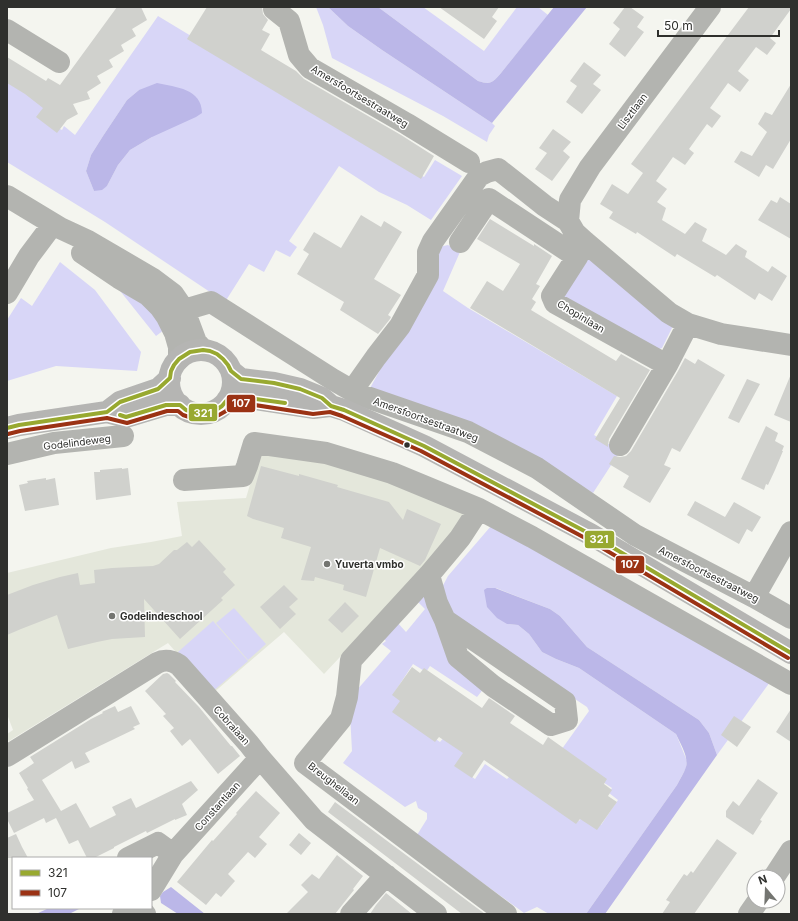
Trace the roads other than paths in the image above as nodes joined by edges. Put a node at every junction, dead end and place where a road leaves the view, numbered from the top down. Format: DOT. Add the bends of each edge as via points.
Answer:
graph roads {
  1 [pos="710,7"];
  2 [pos="274,9"];
  3 [pos="7,30"];
  4 [pos="59,62"];
  5 [pos="469,162"];
  6 [pos="7,196"];
  7 [pos="568,221"];
  8 [pos="57,226"];
  9 [pos="460,242"];
  10 [pos="581,250"];
  11 [pos="7,293"];
  12 [pos="176,313"];
  13 [pos="688,324"];
  14 [pos="791,345"];
  15 [pos="203,350"];
  16 [pos="179,359"];
  17 [pos="667,365"];
  18 [pos="231,371"];
  19 [pos="170,378"];
  20 [pos="352,390"];
  21 [pos="227,400"];
  22 [pos="180,406"];
  23 [pos="332,406"];
  24 [pos="107,412"];
  25 [pos="7,428"];
  26 [pos="123,436"];
  27 [pos="620,445"];
  28 [pos="7,454"];
  29 [pos="184,480"];
  30 [pos="479,509"];
  31 [pos="791,532"];
  32 [pos="429,575"];
  33 [pos="754,597"];
  34 [pos="791,618"];
  35 [pos="445,620"];
  36 [pos="791,654"];
  37 [pos="791,684"];
  38 [pos="7,756"];
  39 [pos="260,758"];
  40 [pos="791,851"];
  41 [pos="173,854"];
  42 [pos="130,857"];
  43 [pos="779,869"];
  44 [pos="386,875"];
  45 [pos="152,888"];
  46 [pos="352,914"];
  47 [pos="436,914"];
  48 [pos="506,914"];
  1 -- 7 [label="street, Lisztlaan" via="590,167 570,200"];
  2 -- 5 [label="street, Amersfoortsestraatweg" via="289,22 299,55 310,68"];
  3 -- 4 [label="street"];
  6 -- 8 [label="street"];
  7 -- 10 [label="street"];
  7 -- 20 [label="street" via="498,169 479,176 433,241 428,252 428,275 400,326"];
  8 -- 11 [label="street" via="29,256"];
  8 -- 12 [label="street" via="78,250 148,295 160,307"];
  9 -- 10 [label="street" via="489,199"];
  10 -- 13 [label="street"];
  10 -- 17 [label="street, Chopinlaan" via="552,296 555,303"];
  12 -- 15 [label="street"];
  12 -- 16 [label="street" via="171,324 179,347"];
  12 -- 20 [label="street, Amersfoortsestraatweg" via="211,302"];
  13 -- 14 [label="street" via="721,334"];
  13 -- 17 [label="street"];
  15 -- 16 [label="main road" via="190,352"];
  15 -- 18 [label="main road" via="217,354"];
  16 -- 19 [label="main road" via="171,371"];
  17 -- 27 [label="street"];
  18 -- 21 [label="main road" via="233,379"];
  18 -- 23 [label="main road" via="241,380 274,383 300,389 322,398"];
  19 -- 22 [label="main road" via="171,391"];
  19 -- 24 [label="main road" via="158,389 120,402"];
  20 -- 33 [label="street, Amersfoortsestraatweg" via="468,432 537,468 635,535"];
  21 -- 22 [label="main road" via="216,410 201,413"];
  21 -- 23 [label="main road" via="242,397 313,408"];
  22 -- 24 [label="main road" via="166,405 126,417"];
  23 -- 36 [label="main road" via="424,446 590,534"];
  24 -- 25 [label="main road"];
  26 -- 28 [label="street, Godelindeweg" via="54,443"];
  29 -- 30 [label="street" via="243,476 254,443 326,453 392,473"];
  30 -- 32 [label="street, Breughellaan" via="460,538"];
  30 -- 37 [label="street"];
  31 -- 33 [label="street"];
  32 -- 35 [label="street"];
  32 -- 48 [label="street, Breughellaan" via="351,660 347,697 341,719 305,762"];
  33 -- 34 [label="street, Amersfoortsestraatweg"];
  35 -- 35 [label="street" via="458,657 493,686 551,725 567,720 565,702"];
  38 -- 39 [label="street, Cobralaan" via="162,660 168,660 179,665"];
  39 -- 41 [label="street, Constantlaan"];
  39 -- 44 [label="street, Cobralaan" via="314,820"];
  40 -- 43 [label="street"];
  41 -- 42 [label="street" via="158,844"];
  41 -- 45 [label="street, Constantlaan"];
  44 -- 46 [label="street"];
  44 -- 47 [label="street, Cobralaan"];
}
